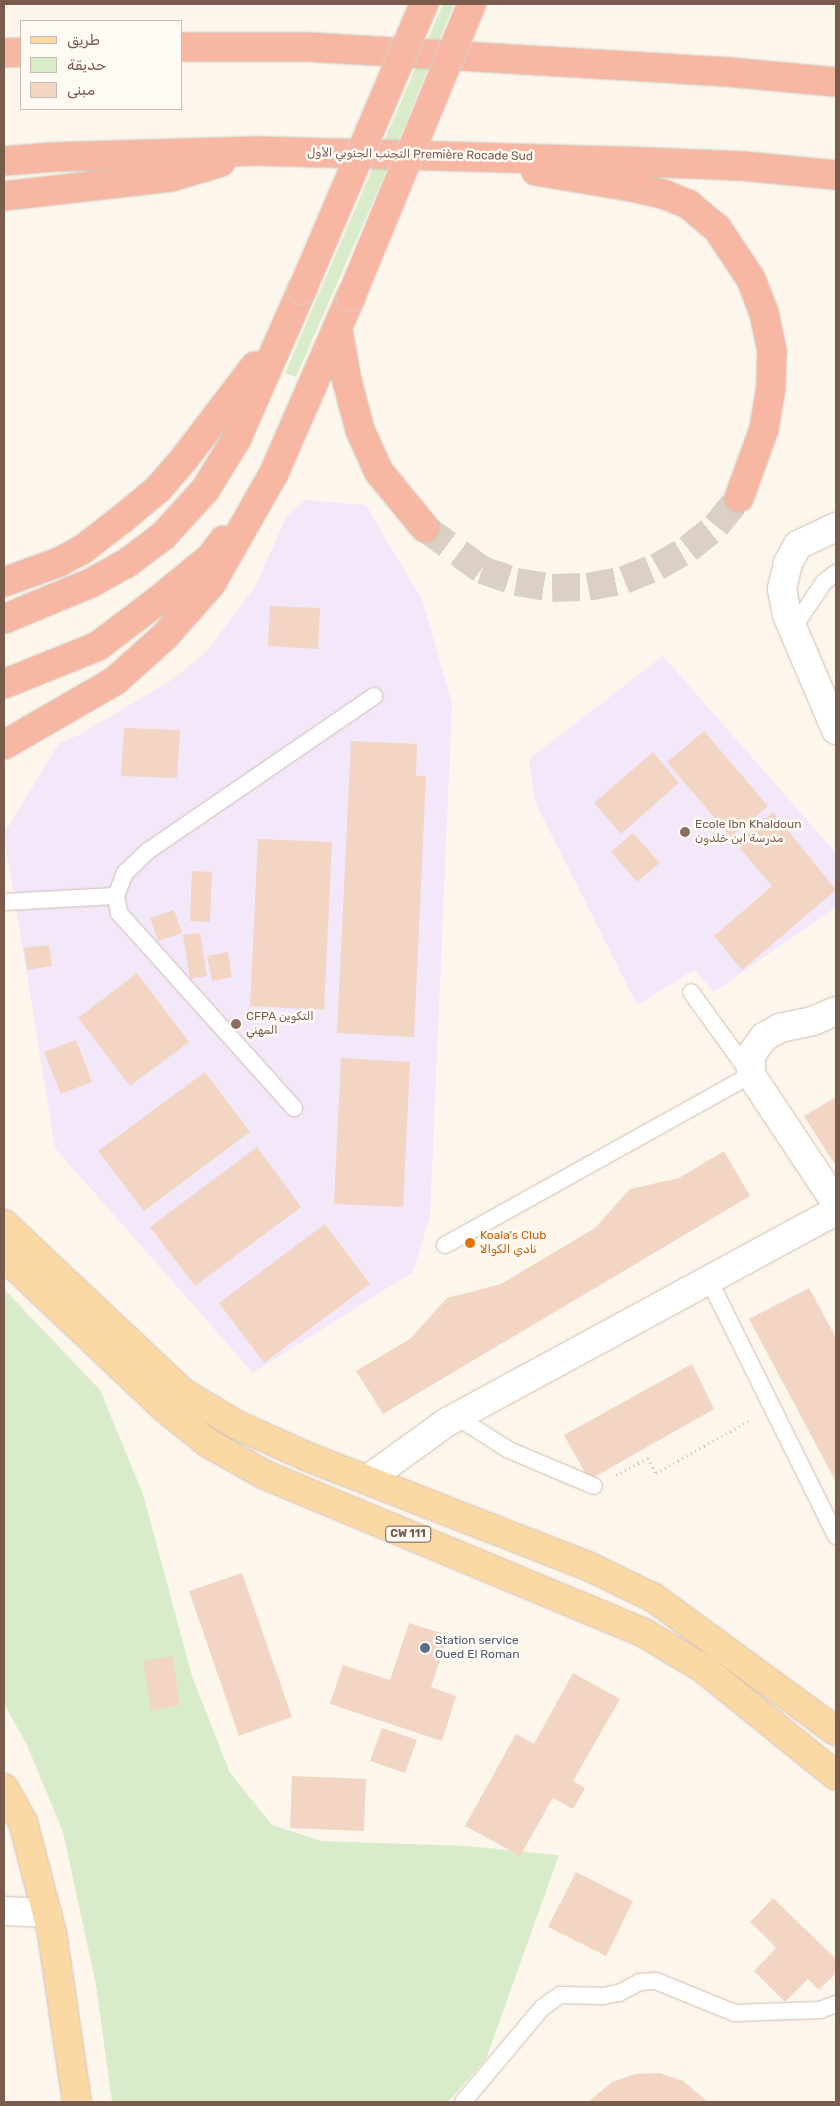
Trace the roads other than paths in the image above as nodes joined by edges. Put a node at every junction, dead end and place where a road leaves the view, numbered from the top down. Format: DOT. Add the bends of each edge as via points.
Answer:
graph roads {
  1 [pos="424,4"];
  2 [pos="472,4"];
  3 [pos="182,47"];
  4 [pos="20,52"];
  5 [pos="4,53"];
  6 [pos="836,82"];
  7 [pos="256,151"];
  8 [pos="489,156"];
  9 [pos="4,162"];
  10 [pos="836,175"];
  11 [pos="4,196"];
  12 [pos="302,290"];
  13 [pos="338,331"];
  14 [pos="274,473"];
  15 [pos="738,498"];
  16 [pos="836,526"];
  17 [pos="425,528"];
  18 [pos="836,573"];
  19 [pos="4,582"];
  20 [pos="4,619"];
  21 [pos="793,628"];
  22 [pos="4,684"];
  23 [pos="374,696"];
  24 [pos="836,730"];
  25 [pos="4,745"];
  26 [pos="116,896"];
  27 [pos="4,902"];
  28 [pos="691,992"];
  29 [pos="836,1011"];
  30 [pos="751,1075"];
  31 [pos="294,1108"];
  32 [pos="836,1202"];
  33 [pos="836,1211"];
  34 [pos="4,1224"];
  35 [pos="445,1245"];
  36 [pos="4,1256"];
  37 [pos="709,1280"];
  38 [pos="457,1416"];
  39 [pos="368,1479"];
  40 [pos="594,1486"];
  41 [pos="836,1536"];
  42 [pos="836,1731"];
  43 [pos="836,1776"];
  44 [pos="4,1788"];
  45 [pos="4,1911"];
  46 [pos="47,1913"];
  47 [pos="836,2004"];
  48 [pos="77,2102"];
  49 [pos="463,2102"];
  1 -- 12 [label="highway, bridge"];
  2 -- 13 [label="highway, bridge"];
  3 -- 6 [label="highway" via="308,47 728,72"];
  4 -- 5 [label="highway"];
  7 -- 8 [label="highway, التجنب الجنوبي الأول Première Rocade Sud"];
  7 -- 9 [label="highway, التجنب الجنوبي الأول Première Rocade Sud" via="54,156"];
  7 -- 11 [label="highway" via="171,177"];
  8 -- 10 [label="highway, التجنب الجنوبي الأول Première Rocade Sud" via="742,166"];
  8 -- 15 [label="highway" via="526,169 663,194 688,204 717,228 752,279 764,313 772,352 764,429"];
  12 -- 19 [label="highway" via="246,381 158,489 83,549"];
  12 -- 20 [label="highway" via="236,440 205,490 162,536 127,563 91,583"];
  13 -- 14 [label="highway"];
  13 -- 17 [label="highway" via="360,430 379,472"];
  14 -- 22 [label="highway" via="211,557 160,600 98,646"];
  14 -- 25 [label="highway" via="211,584 165,636 115,681"];
  16 -- 21 [label="street" via="798,545 788,563 782,589"];
  18 -- 21 [label="lane" via="824,582"];
  21 -- 24 [label="street"];
  23 -- 26 [label="lane" via="148,851 125,873"];
  26 -- 27 [label="lane"];
  26 -- 31 [label="lane" via="119,913"];
  28 -- 30 [label="lane"];
  29 -- 30 [label="street" via="813,1021 780,1028 764,1037 751,1055"];
  30 -- 32 [label="street"];
  30 -- 35 [label="lane"];
  33 -- 37 [label="street"];
  34 -- 39 [label="main road" via="182,1392 237,1425"];
  36 -- 43 [label="main road, CW 111" via="166,1409 208,1443 265,1476 644,1633 704,1669"];
  37 -- 38 [label="street"];
  37 -- 41 [label="lane"];
  38 -- 39 [label="street"];
  38 -- 40 [label="lane" via="530,1460"];
  39 -- 42 [label="main road" via="588,1566 654,1598"];
  44 -- 46 [label="main road" via="23,1822"];
  45 -- 46 [label="street"];
  46 -- 48 [label="main road"];
  47 -- 49 [label="lane" via="820,2010 735,2014 656,1981 640,1982 619,1993 603,1996 560,1995 542,2008"];
}
